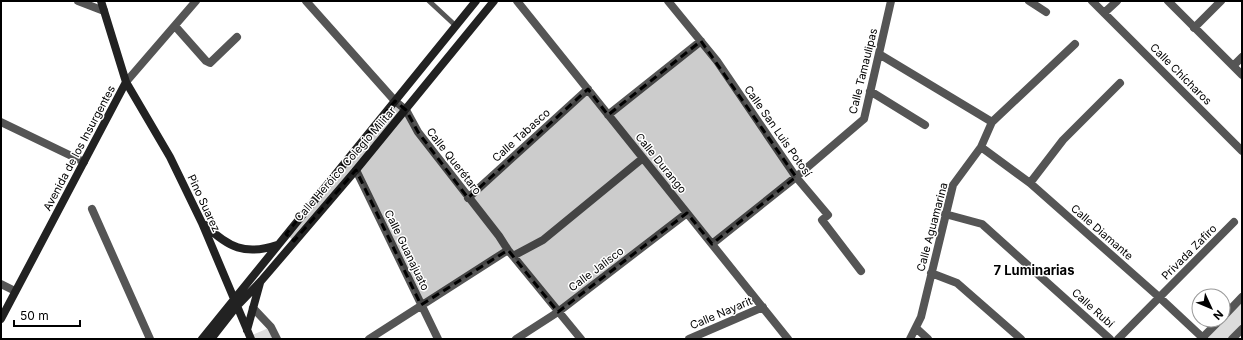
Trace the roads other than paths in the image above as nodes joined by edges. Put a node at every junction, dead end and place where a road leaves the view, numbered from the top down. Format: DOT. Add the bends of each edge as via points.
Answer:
graph roads {
  1 [pos="78,1"];
  2 [pos="100,1"];
  3 [pos="196,1"];
  4 [pos="306,1"];
  5 [pos="429,1"];
  6 [pos="476,1"];
  7 [pos="494,1"];
  8 [pos="517,1"];
  9 [pos="668,1"];
  10 [pos="891,1"];
  11 [pos="1029,1"];
  12 [pos="1092,1"];
  13 [pos="1117,1"];
  14 [pos="1168,1"];
  15 [pos="1221,1"];
  16 [pos="104,11"];
  17 [pos="1046,12"];
  18 [pos="1104,13"];
  19 [pos="175,26"];
  20 [pos="456,26"];
  21 [pos="1194,28"];
  22 [pos="237,36"];
  23 [pos="700,41"];
  24 [pos="1075,44"];
  25 [pos="879,54"];
  26 [pos="1242,57"];
  27 [pos="1233,66"];
  28 [pos="1242,75"];
  29 [pos="126,82"];
  30 [pos="1120,83"];
  31 [pos="588,89"];
  32 [pos="870,91"];
  33 [pos="395,101"];
  34 [pos="406,110"];
  35 [pos="608,115"];
  36 [pos="1,122"];
  37 [pos="992,122"];
  38 [pos="925,125"];
  39 [pos="981,147"];
  40 [pos="1242,151"];
  41 [pos="643,158"];
  42 [pos="84,162"];
  43 [pos="356,170"];
  44 [pos="796,177"];
  45 [pos="1030,183"];
  46 [pos="468,198"];
  47 [pos="92,210"];
  48 [pos="687,213"];
  49 [pos="945,214"];
  50 [pos="1234,222"];
  51 [pos="202,223"];
  52 [pos="286,234"];
  53 [pos="294,241"];
  54 [pos="712,244"];
  55 [pos="278,245"];
  56 [pos="511,253"];
  57 [pos="861,271"];
  58 [pos="931,273"];
  59 [pos="261,281"];
  60 [pos="1,284"];
  61 [pos="16,291"];
  62 [pos="1159,297"];
  63 [pos="1242,297"];
  64 [pos="235,303"];
  65 [pos="421,305"];
  66 [pos="763,307"];
  67 [pos="252,308"];
  68 [pos="1231,308"];
  69 [pos="558,312"];
  70 [pos="1,319"];
  71 [pos="916,328"];
  72 [pos="1212,328"];
  73 [pos="1242,329"];
  74 [pos="247,330"];
  75 [pos="1202,338"];
  76 [pos="150,339"];
  77 [pos="202,339"];
  78 [pos="211,339"];
  79 [pos="251,339"];
  80 [pos="277,339"];
  81 [pos="369,339"];
  82 [pos="438,339"];
  83 [pos="516,339"];
  84 [pos="581,339"];
  85 [pos="688,339"];
  86 [pos="788,339"];
  87 [pos="910,339"];
  88 [pos="928,339"];
  89 [pos="1021,339"];
  90 [pos="1110,339"];
  91 [pos="1118,339"];
  92 [pos="1232,339"];
  1 -- 16 [label="street"];
  2 -- 16 [label="main road, Pino Suarez"];
  3 -- 19 [label="street, Avenida de los Insurgentes"];
  4 -- 33 [label="street, Calle Querétaro"];
  5 -- 20 [label="lane"];
  6 -- 20 [label="main road, Calle Heróico Colegio Militar"];
  7 -- 34 [label="main road, Calle Heróico Colegio Militar"];
  8 -- 31 [label="street, Calle Durango"];
  9 -- 23 [label="street, Calle San Luis Potosí"];
  10 -- 25 [label="street, Calle Tamaulipas"];
  11 -- 17 [label="street"];
  12 -- 18 [label="street, Calle Chícharos"];
  13 -- 18 [label="street"];
  14 -- 21 [label="street"];
  15 -- 21 [label="street"];
  16 -- 29 [label="main road, Pino Suarez"];
  18 -- 40 [label="street, Calle Chícharos"];
  19 -- 22 [label="street" via="210,63"];
  19 -- 29 [label="street, Avenida de los Insurgentes"];
  20 -- 33 [label="main road, Calle Heróico Colegio Militar"];
  21 -- 27 [label="street"];
  23 -- 35 [label="street"];
  23 -- 44 [label="street, Calle San Luis Potosí" via="717,61"];
  24 -- 37 [label="street, Calle Aguamarina"];
  25 -- 32 [label="street, Calle Tamaulipas"];
  25 -- 37 [label="street"];
  26 -- 27 [label="street"];
  27 -- 28 [label="street"];
  29 -- 42 [label="main road, Avenida de los Insurgentes"];
  29 -- 51 [label="main road, Pino Suarez" via="170,157"];
  30 -- 45 [label="street" via="1063,140"];
  31 -- 35 [label="street, Calle Durango"];
  31 -- 46 [label="street, Calle Tabasco"];
  32 -- 38 [label="street"];
  32 -- 44 [label="street, Calle Tamaulipas" via="864,119"];
  33 -- 34 [label="street, Calle Querétaro"];
  33 -- 52 [label="main road, Calle Heróico Colegio Militar"];
  34 -- 43 [label="main road, Calle Heróico Colegio Militar"];
  34 -- 46 [label="street, Calle Querétaro" via="418,132"];
  35 -- 41 [label="street, Calle Durango"];
  36 -- 42 [label="street"];
  37 -- 39 [label="street, Calle Aguamarina"];
  39 -- 45 [label="street, Calle Diamante"];
  39 -- 49 [label="street, Calle Aguamarina" via="953,184"];
  41 -- 48 [label="street, Calle Durango"];
  41 -- 56 [label="street" via="544,240"];
  42 -- 61 [label="main road, Avenida de los Insurgentes"];
  43 -- 53 [label="main road, Calle Heróico Colegio Militar"];
  43 -- 65 [label="street, Calle Guanajuato"];
  44 -- 54 [label="street, Calle Tamaulipas"];
  44 -- 57 [label="street, Calle San Luis Potosí" via="828,215 822,220"];
  45 -- 62 [label="street, Calle Diamante"];
  46 -- 56 [label="street, Calle Querétaro"];
  47 -- 76 [label="street"];
  48 -- 54 [label="street, Calle Durango"];
  48 -- 69 [label="street, Calle Jalisco"];
  49 -- 58 [label="street, Calle Aguamarina"];
  49 -- 90 [label="street, Calle Rubí" via="982,224"];
  50 -- 62 [label="street, Privada Zafiro"];
  51 -- 55 [label="main road" via="242,250 265,249"];
  51 -- 64 [label="main road, Pino Suarez"];
  52 -- 53 [label="main road"];
  52 -- 55 [label="main road, Calle Heróico Colegio Militar"];
  53 -- 59 [label="main road, Calle Heróico Colegio Militar"];
  54 -- 66 [label="street, Calle Durango"];
  55 -- 64 [label="main road, Calle Heróico Colegio Militar"];
  56 -- 65 [label="street"];
  56 -- 69 [label="street, Calle Querétaro"];
  58 -- 71 [label="street, Calle Aguamarina"];
  58 -- 89 [label="street" via="957,283"];
  59 -- 64 [label="main road, Calle Heróico Colegio Militar"];
  59 -- 67 [label="main road"];
  60 -- 61 [label="street"];
  61 -- 70 [label="main road, Avenida de los Insurgentes"];
  62 -- 75 [label="street, Calle Diamante"];
  62 -- 91 [label="street, Privada Zafiro"];
  63 -- 68 [label="street"];
  64 -- 74 [label="main road, Pino Suarez"];
  64 -- 77 [label="main road, Calle Heróico Colegio Militar"];
  64 -- 78 [label="main road, Calle Heróico Colegio Militar"];
  65 -- 81 [label="street"];
  65 -- 82 [label="street, Calle Guanajuato"];
  66 -- 85 [label="street, Calle Nayarit"];
  66 -- 86 [label="street, Calle Durango"];
  67 -- 74 [label="main road"];
  67 -- 80 [label="street" via="271,327"];
  69 -- 83 [label="street, Calle Jalisco"];
  69 -- 84 [label="street, Calle Querétaro"];
  71 -- 87 [label="street, Calle Aguamarina"];
  71 -- 88 [label="street"];
  72 -- 75 [label="street"];
  73 -- 92 [label="street"];
  74 -- 79 [label="main road, Pino Suarez"];
}
